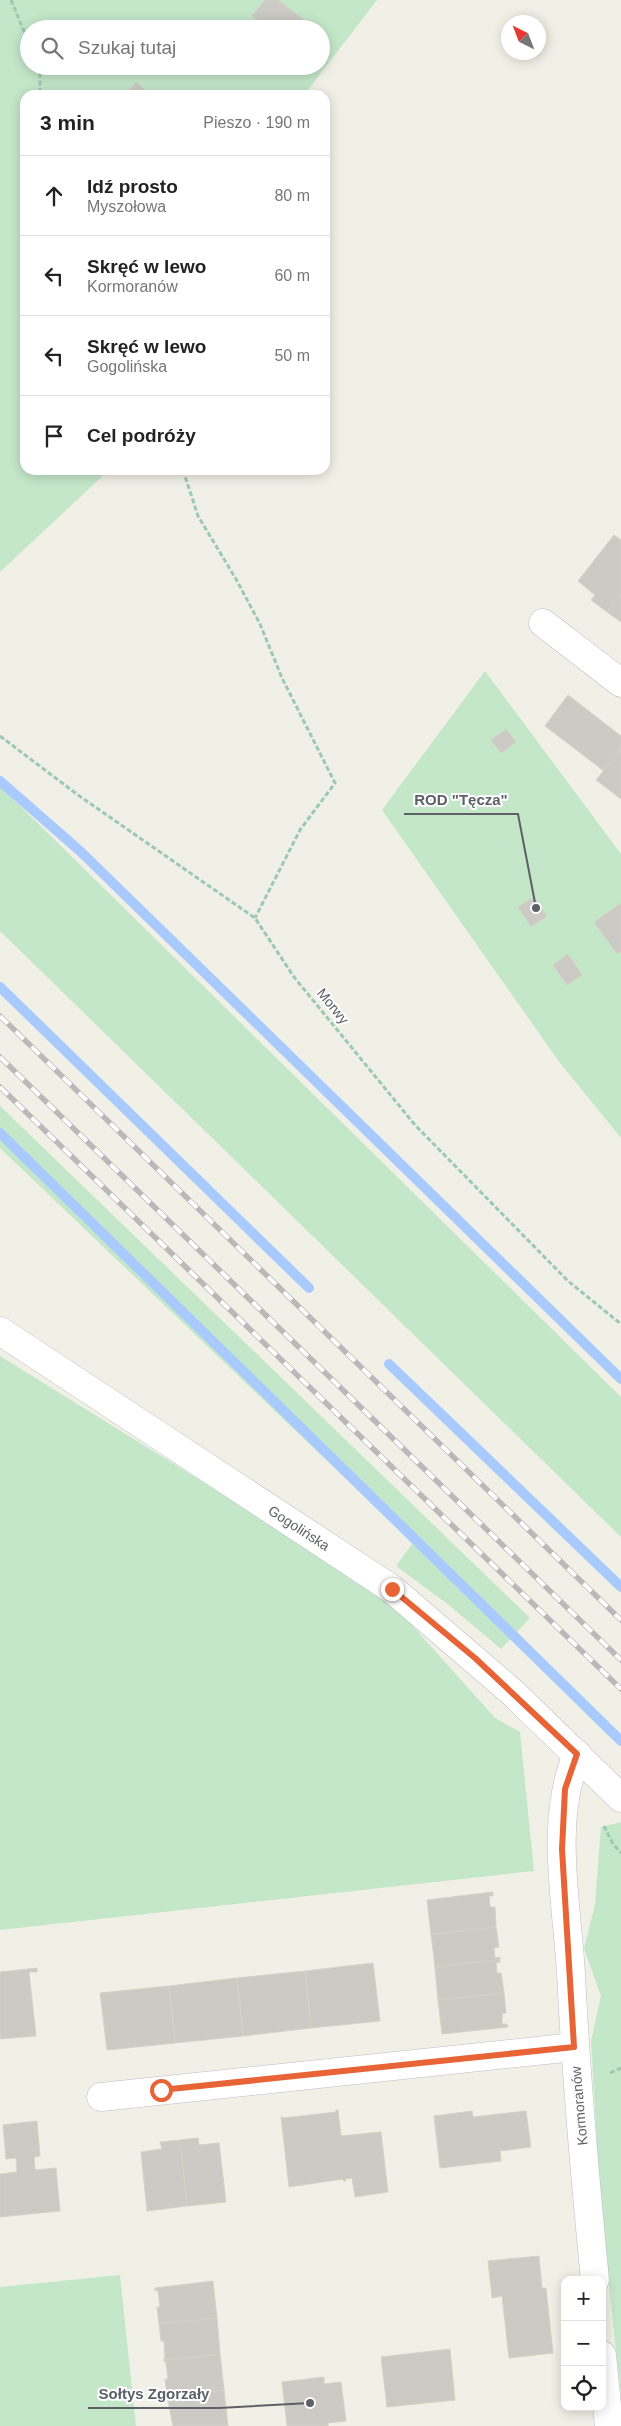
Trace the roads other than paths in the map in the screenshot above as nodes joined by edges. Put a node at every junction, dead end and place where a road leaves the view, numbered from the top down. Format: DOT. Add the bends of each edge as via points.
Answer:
graph roads {
  1 [pos="543,623"];
  2 [pos="621,683"];
  3 [pos="0,1331"];
  4 [pos="577,1754"];
  5 [pos="621,1798"];
  6 [pos="574,2047"];
  7 [pos="101,2097"];
  8 [pos="595,2276"];
  9 [pos="603,2366"];
  10 [pos="609,2426"];
  1 -- 2 [label="street"];
  3 -- 4 [label="street, Gogolińska" via="392,1589 475,1658"];
  4 -- 5 [label="street, Gogolińska"];
  4 -- 6 [label="street, Kormoranów" via="565,1789 562,1849"];
  6 -- 7 [label="street"];
  6 -- 8 [label="street, Kormoranów"];
  9 -- 10 [label="street"];
}
